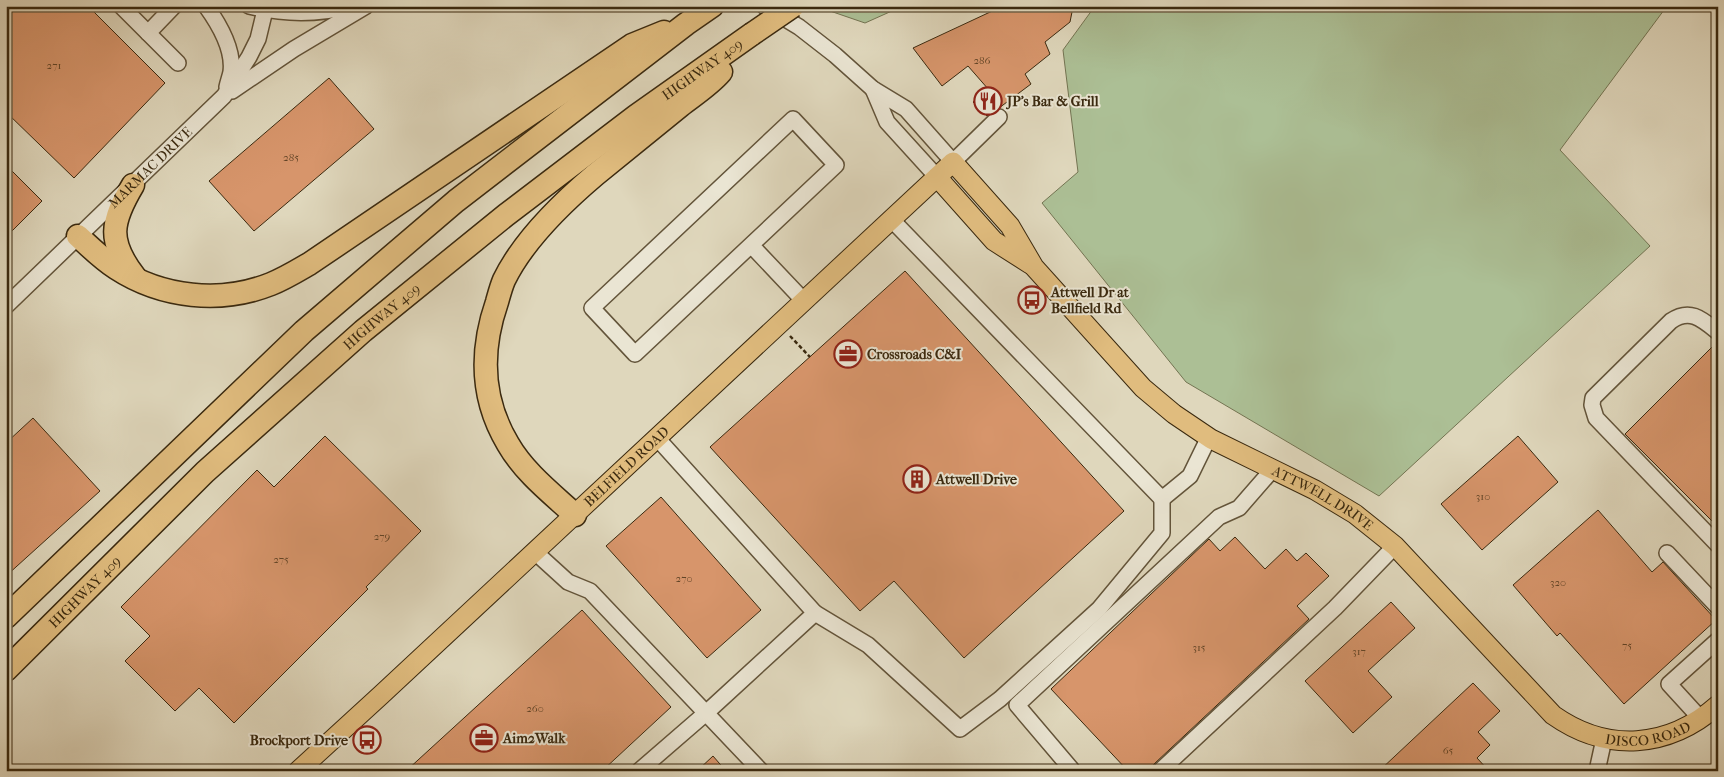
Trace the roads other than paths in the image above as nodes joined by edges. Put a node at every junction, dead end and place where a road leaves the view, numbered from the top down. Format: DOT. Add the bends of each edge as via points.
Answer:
graph roads {
  1 [pos="121,6"];
  2 [pos="174,6"];
  3 [pos="206,6"];
  4 [pos="249,6"];
  5 [pos="366,6"];
  6 [pos="712,6"];
  7 [pos="764,6"];
  8 [pos="793,6"];
  9 [pos="345,7"];
  10 [pos="265,10"];
  11 [pos="686,24"];
  12 [pos="148,33"];
  13 [pos="752,34"];
  14 [pos="178,64"];
  15 [pos="873,89"];
  16 [pos="224,96"];
  17 [pos="999,117"];
  18 [pos="953,162"];
  19 [pos="937,177"];
  20 [pos="132,185"];
  21 [pos="891,219"];
  22 [pos="78,236"];
  23 [pos="751,245"];
  24 [pos="1034,267"];
  25 [pos="135,278"];
  26 [pos="804,301"];
  27 [pos="6,306"];
  28 [pos="1718,332"];
  29 [pos="1209,437"];
  30 [pos="657,438"];
  31 [pos="1273,469"];
  32 [pos="1162,499"];
  33 [pos="575,515"];
  34 [pos="1718,545"];
  35 [pos="1395,546"];
  36 [pos="535,552"];
  37 [pos="1667,553"];
  38 [pos="1718,608"];
  39 [pos="815,613"];
  40 [pos="6,617"];
  41 [pos="1718,640"];
  42 [pos="6,670"];
  43 [pos="1718,705"];
  44 [pos="706,713"];
  45 [pos="1701,719"];
  46 [pos="1604,739"];
  47 [pos="298,771"];
  48 [pos="639,771"];
  49 [pos="761,771"];
  50 [pos="1073,771"];
  51 [pos="1160,771"];
  52 [pos="1597,771"];
  1 -- 12 [label="street"];
  2 -- 12 [label="street"];
  3 -- 16 [label="street" via="221,31 231,59"];
  4 -- 10 [label="street"];
  5 -- 16 [label="street"];
  6 -- 11 [label="highway"];
  7 -- 15 [label="street, ATTWELL DRIVE" via="799,27"];
  8 -- 13 [label="highway, HIGHWAY 409, bridge"];
  9 -- 10 [label="street" via="307,12"];
  10 -- 16 [label="street, MARMAC DRIVE" via="254,48"];
  11 -- 25 [label="highway" via="632,45 309,264 280,280 242,293 202,296 163,289"];
  11 -- 40 [label="highway" via="456,201 304,332"];
  12 -- 14 [label="street"];
  13 -- 33 [label="highway" via="717,76 593,176 554,214 523,249 504,281 485,352 487,392 492,410 508,445 521,463"];
  13 -- 42 [label="highway, HIGHWAY 409" via="636,116 506,215 363,331 205,472"];
  15 -- 18 [label="street, ATTWELL DRIVE" via="906,109"];
  15 -- 19 [label="street, ATTWELL DRIVE" via="887,122"];
  16 -- 20 [label="street, MARMAC DRIVE"];
  17 -- 18 [label="street"];
  18 -- 19 [label="main road, BELFIELD ROAD"];
  18 -- 24 [label="main road, ATTWELL DRIVE" via="1010,226"];
  19 -- 21 [label="main road, BELFIELD ROAD"];
  19 -- 24 [label="main road, ATTWELL DRIVE" via="994,241"];
  20 -- 22 [label="street, MARMAC DRIVE"];
  20 -- 25 [label="highway" via="116,218 114,230 121,256"];
  21 -- 26 [label="main road, BELFIELD ROAD"];
  21 -- 32 [label="street"];
  22 -- 25 [label="highway" via="108,263"];
  22 -- 27 [label="street, MARMAC DRIVE"];
  23 -- 23 [label="street" via="836,165 793,119 592,308 635,354"];
  23 -- 26 [label="street"];
  24 -- 29 [label="main road, ATTWELL DRIVE" via="1143,388"];
  26 -- 30 [label="main road, BELFIELD ROAD"];
  28 -- 34 [label="street" via="1701,319 1680,315 1593,398 1592,405 1596,418"];
  29 -- 31 [label="main road, ATTWELL DRIVE"];
  29 -- 32 [label="street" via="1190,476"];
  30 -- 33 [label="main road, BELFIELD ROAD"];
  30 -- 39 [label="street"];
  31 -- 35 [label="main road, ATTWELL DRIVE" via="1355,514"];
  31 -- 50 [label="street" via="1239,508 1219,517 1017,705"];
  32 -- 39 [label="street" via="1162,533 1099,609 1000,699 960,729 868,645"];
  33 -- 36 [label="main road, BELFIELD ROAD"];
  35 -- 46 [label="main road, ATTWELL DRIVE" via="1552,715 1587,734"];
  35 -- 51 [label="street" via="1335,608"];
  36 -- 44 [label="street" via="568,582 590,591"];
  36 -- 47 [label="main road, BELFIELD ROAD"];
  37 -- 38 [label="street"];
  39 -- 44 [label="street"];
  41 -- 45 [label="street" via="1668,684"];
  43 -- 45 [label="main road, DISCO ROAD"];
  44 -- 48 [label="street"];
  44 -- 49 [label="street"];
  45 -- 46 [label="main road, DISCO ROAD" via="1679,732 1660,738 1644,741"];
  46 -- 52 [label="street, DISCO ROAD"];
}
